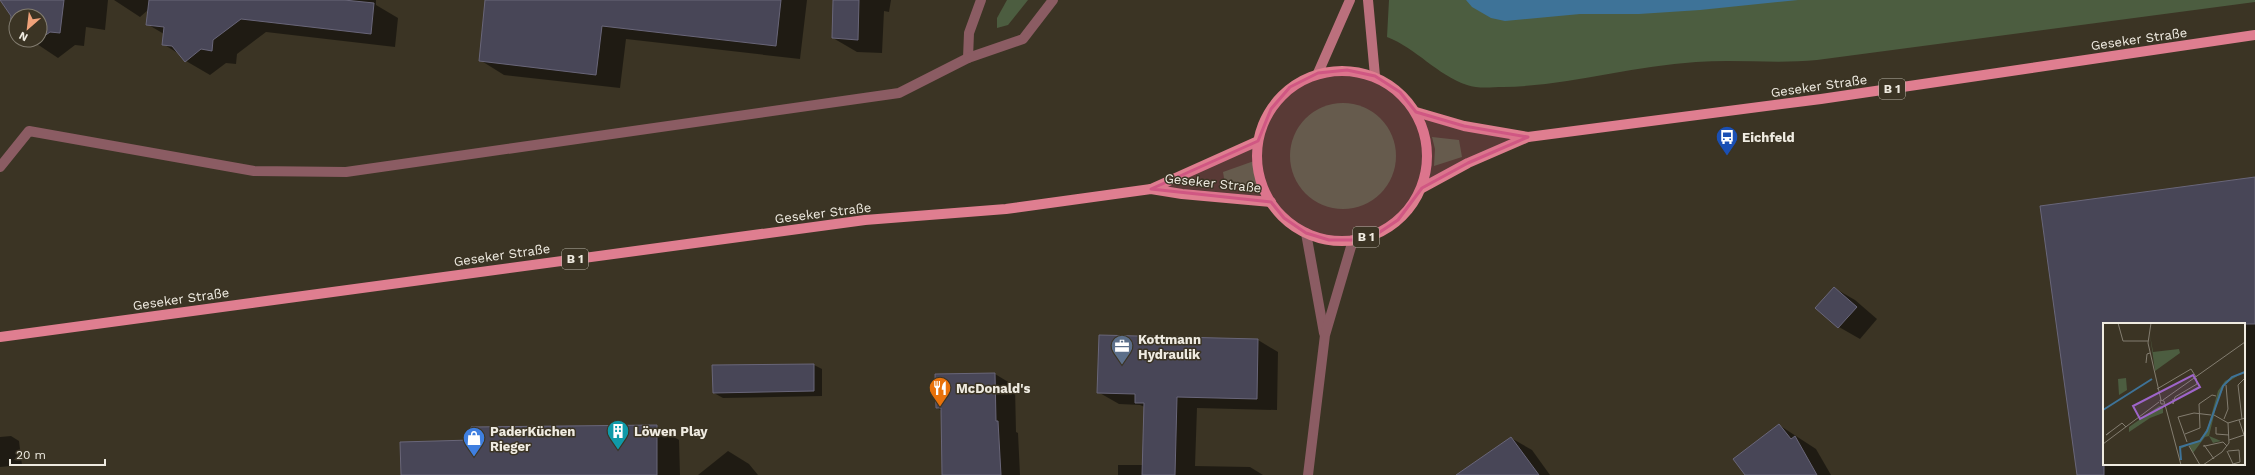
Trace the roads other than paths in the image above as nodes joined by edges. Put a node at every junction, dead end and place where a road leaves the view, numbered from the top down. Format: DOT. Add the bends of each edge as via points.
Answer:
graph roads {
  1 [pos="981,0"];
  2 [pos="1053,0"];
  3 [pos="1350,0"];
  4 [pos="1368,0"];
  5 [pos="2255,35"];
  6 [pos="968,58"];
  7 [pos="1318,74"];
  8 [pos="1376,76"];
  9 [pos="1416,112"];
  10 [pos="1528,137"];
  11 [pos="1258,141"];
  12 [pos="0,167"];
  13 [pos="1422,188"];
  14 [pos="1151,189"];
  15 [pos="1271,202"];
  16 [pos="1306,233"];
  17 [pos="1353,240"];
  18 [pos="1325,335"];
  19 [pos="0,337"];
  20 [pos="1308,475"];
  1 -- 6 [label="street" via="969,33"];
  2 -- 6 [label="street" via="1023,39"];
  3 -- 7 [label="main road"];
  4 -- 8 [label="main road"];
  5 -- 10 [label="main road, Geseker Straße / B 1" via="1829,98"];
  6 -- 12 [label="street" via="899,93 346,172 254,170 29,131"];
  7 -- 8 [label="main road, B 1" via="1347,70"];
  7 -- 11 [label="main road, B 1" via="1290,87 1271,109"];
  8 -- 9 [label="main road, B 1" via="1400,92"];
  9 -- 10 [label="main road, Geseker Straße / B 1" via="1464,126"];
  9 -- 13 [label="main road, B 1" via="1428,153"];
  10 -- 13 [label="main road, Geseker Straße / B 1" via="1468,163"];
  11 -- 14 [label="main road, Geseker Straße / B 1"];
  11 -- 15 [label="main road, B 1" via="1257,158 1261,183"];
  13 -- 17 [label="main road, B 1" via="1398,220 1377,234"];
  14 -- 15 [label="main road, Geseker Straße / B 1"];
  14 -- 19 [label="main road, Geseker Straße / B 1" via="1006,208 865,220"];
  15 -- 16 [label="main road, B 1" via="1284,218"];
  16 -- 17 [label="main road, B 1" via="1329,240"];
  16 -- 18 [label="street"];
  17 -- 18 [label="street"];
  18 -- 20 [label="street"];
}
